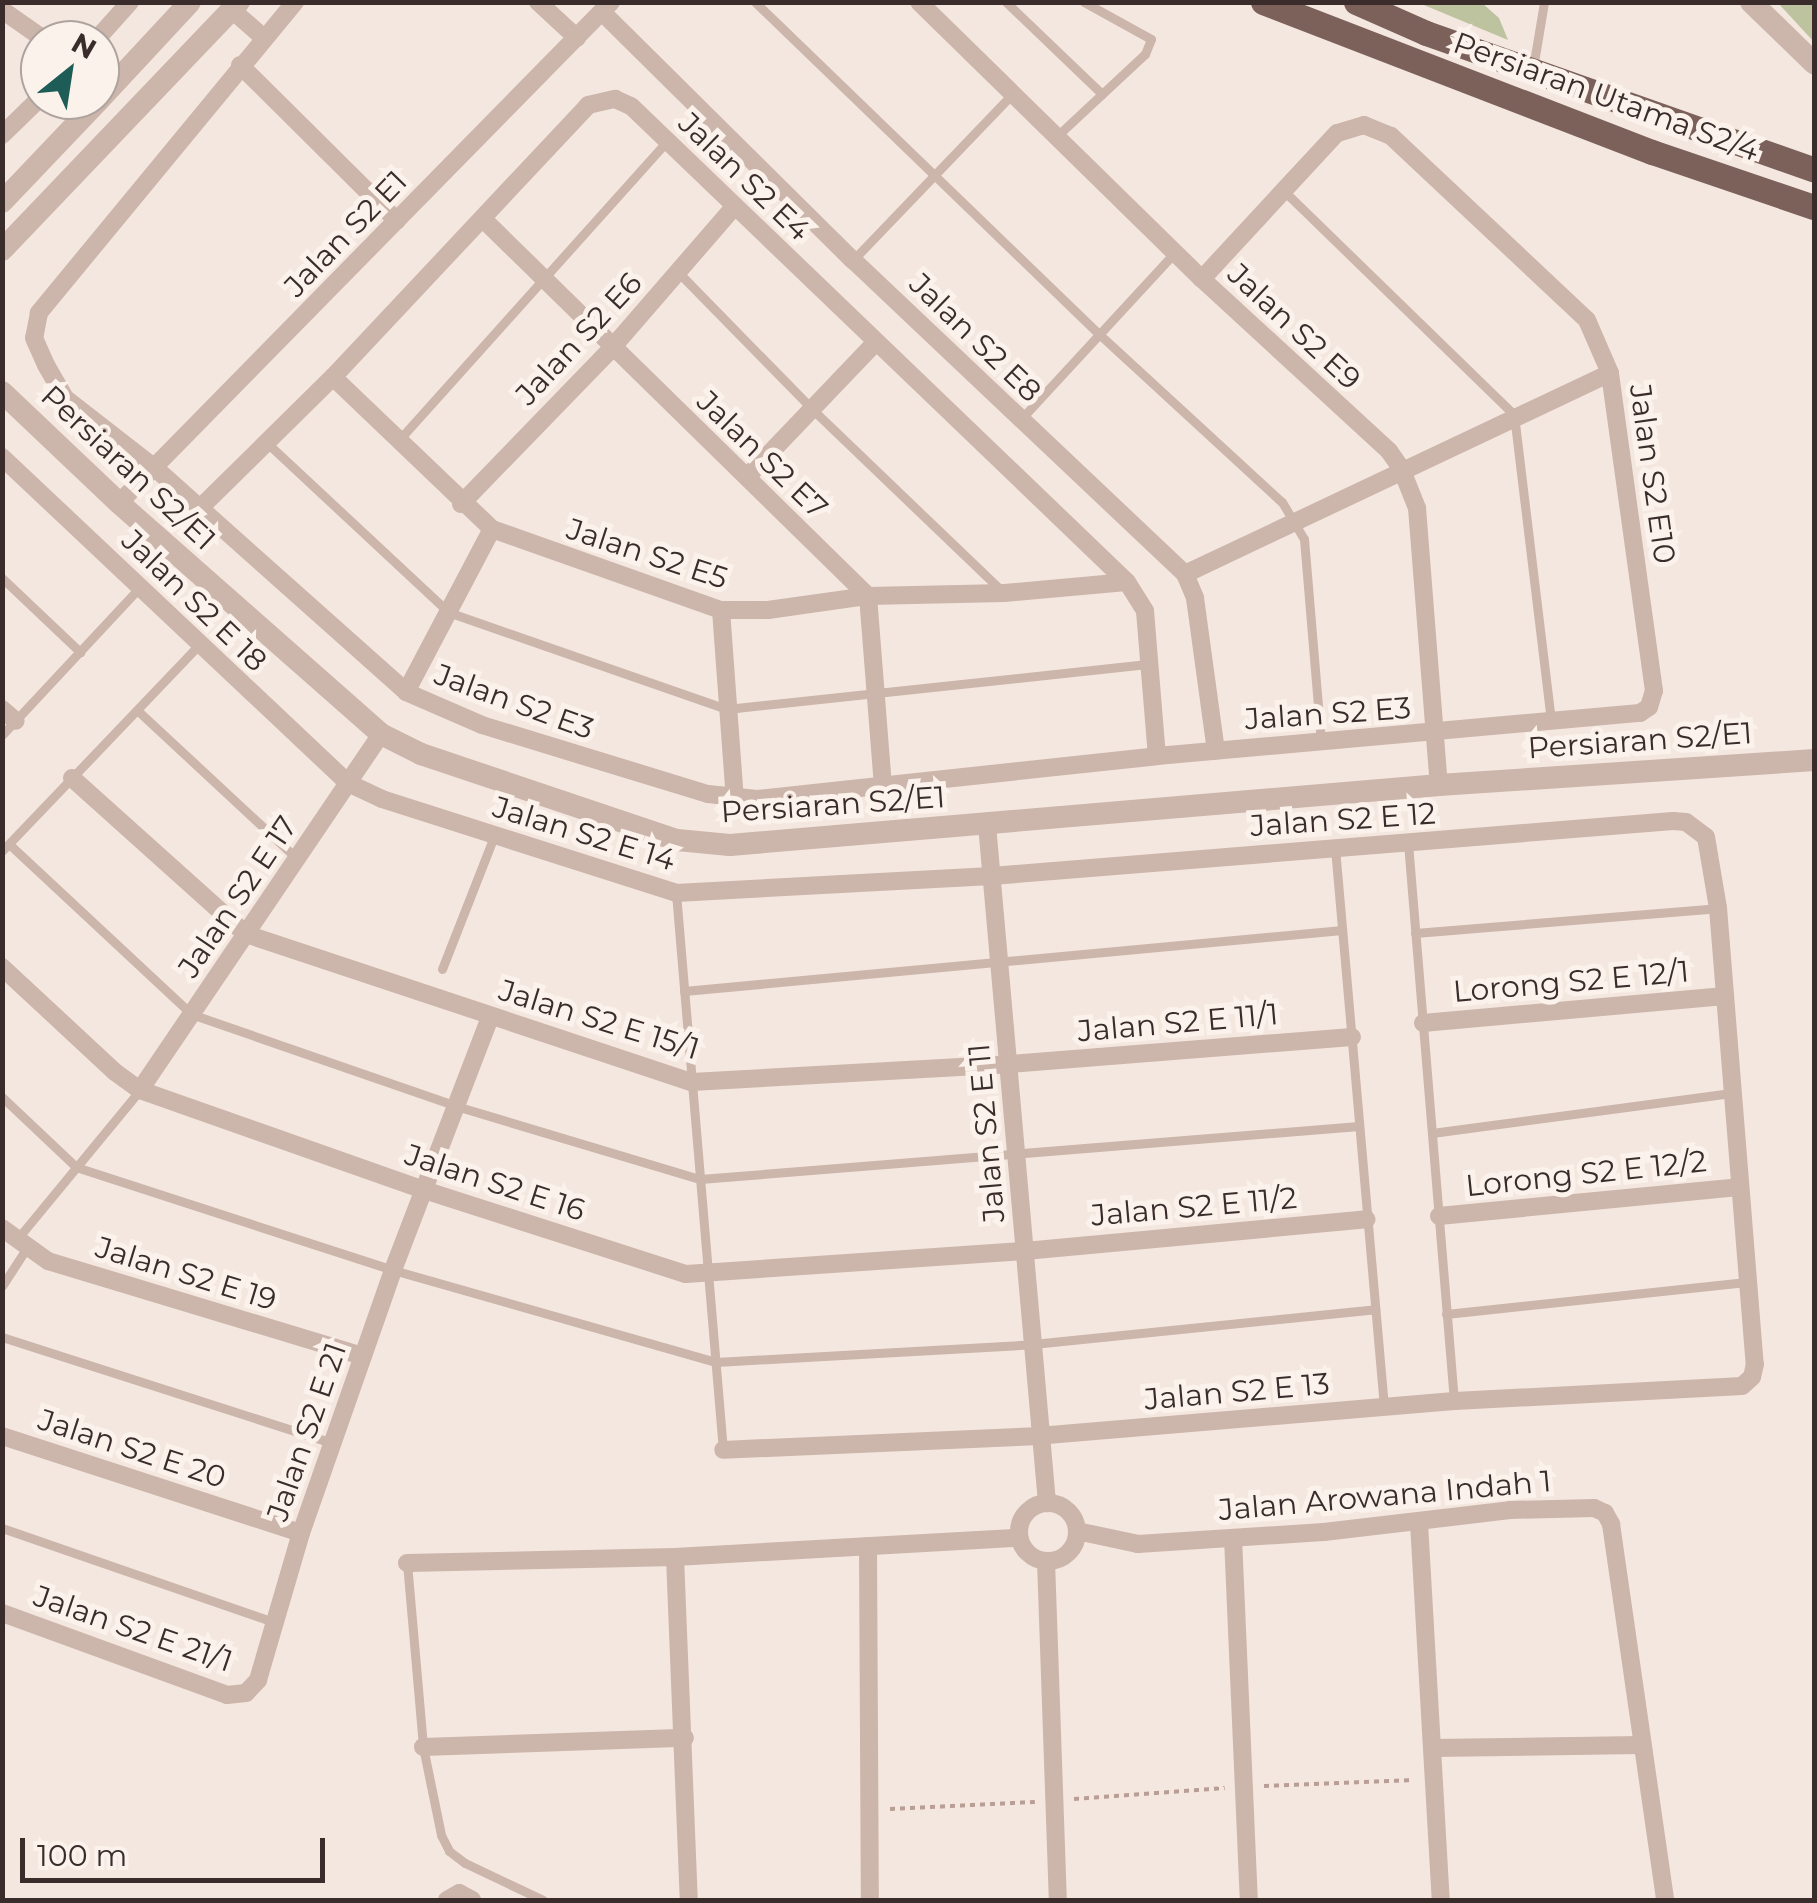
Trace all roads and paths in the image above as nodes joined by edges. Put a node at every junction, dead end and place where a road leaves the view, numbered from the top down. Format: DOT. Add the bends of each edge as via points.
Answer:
graph roads {
  1 [pos="190,2"];
  2 [pos="294,2"];
  3 [pos="538,2"];
  4 [pos="754,2"];
  5 [pos="919,2"];
  6 [pos="1006,2"];
  7 [pos="1084,2"];
  8 [pos="1263,2"];
  9 [pos="1356,2"];
  10 [pos="1544,2"];
  11 [pos="1751,2"];
  12 [pos="236,6"];
  13 [pos="606,7"];
  14 [pos="263,37"];
  15 [pos="576,38"];
  16 [pos="1814,63"];
  17 [pos="240,65"];
  18 [pos="1532,70"];
  19 [pos="120,74"];
  20 [pos="1013,93"];
  21 [pos="1102,94"];
  22 [pos="77,120"];
  23 [pos="1057,136"];
  24 [pos="667,141"];
  25 [pos="1814,170"];
  26 [pos="934,177"];
  27 [pos="1284,191"];
  28 [pos="2,202"];
  29 [pos="734,207"];
  30 [pos="1814,208"];
  31 [pos="483,219"];
  32 [pos="397,221"];
  33 [pos="2,250"];
  34 [pos="1174,252"];
  35 [pos="853,260"];
  36 [pos="678,272"];
  37 [pos="1202,279"];
  38 [pos="544,282"];
  39 [pos="1099,334"];
  40 [pos="876,342"];
  41 [pos="611,349"];
  42 [pos="1610,372"];
  43 [pos="333,377"];
  44 [pos="2,392"];
  45 [pos="812,409"];
  46 [pos="1514,415"];
  47 [pos="1020,420"];
  48 [pos="266,442"];
  49 [pos="396,442"];
  50 [pos="2,457"];
  51 [pos="156,468"];
  52 [pos="1402,468"];
  53 [pos="747,477"];
  54 [pos="119,503"];
  55 [pos="461,504"];
  56 [pos="199,508"];
  57 [pos="1295,520"];
  58 [pos="492,530"];
  59 [pos="1184,574"];
  60 [pos="2,578"];
  61 [pos="1127,582"];
  62 [pos="140,587"];
  63 [pos="1004,594"];
  64 [pos="868,596"];
  65 [pos="721,610"];
  66 [pos="448,612"];
  67 [pos="200,645"];
  68 [pos="80,652"];
  69 [pos="1150,664"];
  70 [pos="406,692"];
  71 [pos="877,696"];
  72 [pos="727,708"];
  73 [pos="137,710"];
  74 [pos="1551,720"];
  75 [pos="7,722"];
  76 [pos="381,734"];
  77 [pos="1435,734"];
  78 [pos="1322,741"];
  79 [pos="1216,751"];
  80 [pos="1157,756"];
  81 [pos="1814,760"];
  82 [pos="72,778"];
  83 [pos="348,783"];
  84 [pos="1439,785"];
  85 [pos="882,786"];
  86 [pos="735,800"];
  87 [pos="987,826"];
  88 [pos="494,836"];
  89 [pos="1408,843"];
  90 [pos="6,848"];
  91 [pos="1335,848"];
  92 [pos="296,859"];
  93 [pos="992,876"];
  94 [pos="676,893"];
  95 [pos="1718,908"];
  96 [pos="1342,930"];
  97 [pos="1415,932"];
  98 [pos="246,934"];
  99 [pos="1000,965"];
  100 [pos="2,968"];
  101 [pos="442,968"];
  102 [pos="684,992"];
  103 [pos="1725,996"];
  104 [pos="191,1014"];
  105 [pos="490,1017"];
  106 [pos="1423,1024"];
  107 [pos="1352,1037"];
  108 [pos="1008,1064"];
  109 [pos="692,1082"];
  110 [pos="140,1090"];
  111 [pos="1731,1093"];
  112 [pos="2,1097"];
  113 [pos="456,1106"];
  114 [pos="1359,1126"];
  115 [pos="1432,1133"];
  116 [pos="1017,1156"];
  117 [pos="76,1167"];
  118 [pos="700,1179"];
  119 [pos="1739,1187"];
  120 [pos="424,1190"];
  121 [pos="1438,1216"];
  122 [pos="1368,1218"];
  123 [pos="15,1239"];
  124 [pos="1025,1251"];
  125 [pos="393,1270"];
  126 [pos="708,1276"];
  127 [pos="1746,1282"];
  128 [pos="2,1286"];
  129 [pos="1375,1309"];
  130 [pos="1446,1314"];
  131 [pos="2,1337"];
  132 [pos="1033,1344"];
  133 [pos="363,1356"];
  134 [pos="716,1362"];
  135 [pos="1454,1400"];
  136 [pos="1384,1407"];
  137 [pos="2,1436"];
  138 [pos="1042,1436"];
  139 [pos="333,1443"];
  140 [pos="723,1450"];
  141 [pos="1048,1504"];
  142 [pos="1420,1523"];
  143 [pos="2,1528"];
  144 [pos="1077,1531"];
  145 [pos="301,1532"];
  146 [pos="1019,1538"];
  147 [pos="1233,1538"];
  148 [pos="868,1546"];
  149 [pos="674,1557"];
  150 [pos="1046,1561"];
  151 [pos="406,1562"];
  152 [pos="2,1613"];
  153 [pos="275,1622"];
  154 [pos="246,1692"];
  155 [pos="685,1738"];
  156 [pos="1641,1745"];
  157 [pos="424,1747"];
  158 [pos="1433,1748"];
  159 [pos="1434,1780"];
  160 [pos="1242,1787"];
  161 [pos="1052,1801"];
  162 [pos="866,1810"];
  163 [pos="543,1900"];
  164 [pos="690,1900"];
  165 [pos="870,1900"];
  166 [pos="1058,1900"];
  167 [pos="1249,1900"];
  168 [pos="1440,1900"];
  169 [pos="1666,1900"];
  1 -- 19 [label="street"];
  2 -- 14 [label="street, Jalan S2 E3"];
  3 -- 15 [label="street"];
  4 -- 26 [label="lane"];
  5 -- 20 [label="street, Jalan S2 E9"];
  6 -- 21 [label="lane"];
  7 -- 21 [label="lane" via="1151,39 1145,54"];
  8 -- 30 [label="main road, Persiaran Utama S2/4"];
  9 -- 18 [label="main road, Persiaran Utama S2/4"];
  10 -- 18 [label="lane"];
  11 -- 16 [label="street"];
  12 -- 14 [label="street"];
  12 -- 33 [label="street"];
  13 -- 15 [label="street, Jalan S2 E1"];
  13 -- 35 [label="street, Jalan S2 E8"];
  14 -- 17 [label="street, Jalan S2 E3"];
  15 -- 32 [label="street, Jalan S2 E1"];
  17 -- 32 [label="street"];
  17 -- 51 [label="street, Jalan S2 E3" via="39,313 34,338 65,398"];
  18 -- 25 [label="main road, Persiaran Utama S2/4"];
  20 -- 23 [label="street, Jalan S2 E9"];
  20 -- 26 [label="lane"];
  21 -- 23 [label="lane"];
  22 -- 28 [label="street"];
  23 -- 34 [label="street, Jalan S2 E9"];
  24 -- 29 [label="street, Jalan S2 E4"];
  24 -- 31 [label="street, Jalan S2 E4" via="631,106 600,99"];
  24 -- 38 [label="lane"];
  26 -- 35 [label="lane"];
  26 -- 39 [label="lane"];
  27 -- 37 [label="street, Jalan S2 E10"];
  27 -- 42 [label="street, Jalan S2 E10" via="1337,133 1364,125 1390,136 1587,320"];
  27 -- 46 [label="lane"];
  29 -- 36 [label="street, Jalan S2 E6"];
  29 -- 40 [label="street, Jalan S2 E4"];
  31 -- 38 [label="street, Jalan S2 E7"];
  31 -- 43 [label="street, Jalan S2 E4"];
  32 -- 51 [label="street, Jalan S2 E1"];
  34 -- 37 [label="street, Jalan S2 E9"];
  34 -- 39 [label="lane"];
  35 -- 47 [label="street, Jalan S2 E8"];
  36 -- 41 [label="street, Jalan S2 E6"];
  36 -- 45 [label="lane"];
  37 -- 52 [label="street, Jalan S2 E9"];
  38 -- 41 [label="street, Jalan S2 E7"];
  38 -- 49 [label="lane"];
  39 -- 47 [label="lane"];
  39 -- 57 [label="lane"];
  40 -- 45 [label="street"];
  40 -- 61 [label="street, Jalan S2 E4"];
  41 -- 53 [label="street, Jalan S2 E7"];
  41 -- 55 [label="street, Jalan S2 E6"];
  42 -- 46 [label="street"];
  42 -- 74 [label="street, Jalan S2 E10" via="1654,691 1640,713"];
  43 -- 48 [label="street, Jalan S2 E4"];
  43 -- 49 [label="street, Jalan S2 E5"];
  44 -- 54 [label="street, Persiaran S2/E1"];
  45 -- 53 [label="street"];
  45 -- 63 [label="lane"];
  46 -- 52 [label="street"];
  46 -- 74 [label="lane"];
  47 -- 59 [label="street, Jalan S2 E8"];
  48 -- 56 [label="street, Jalan S2 E4"];
  48 -- 66 [label="lane"];
  49 -- 55 [label="street, Jalan S2 E5"];
  50 -- 62 [label="street, Jalan S2 E 18"];
  51 -- 54 [label="street, Jalan S2 E1"];
  51 -- 56 [label="street, Jalan S2 E3"];
  52 -- 57 [label="street"];
  52 -- 77 [label="street, Jalan S2 E9" via="1418,508"];
  53 -- 64 [label="street, Jalan S2 E7"];
  54 -- 76 [label="street, Persiaran S2/E1"];
  55 -- 58 [label="street, Jalan S2 E5"];
  56 -- 70 [label="street, Jalan S2 E3"];
  57 -- 59 [label="street"];
  57 -- 78 [label="lane" via="1304,539"];
  58 -- 65 [label="street, Jalan S2 E5"];
  58 -- 66 [label="street"];
  59 -- 79 [label="street" via="1195,598"];
  60 -- 68 [label="lane"];
  61 -- 63 [label="street, Jalan S2 E5"];
  61 -- 69 [label="street, Jalan S2 E4" via="1145,611"];
  62 -- 67 [label="street, Jalan S2 E 18"];
  62 -- 68 [label="lane"];
  63 -- 64 [label="street, Jalan S2 E5"];
  64 -- 65 [label="street, Jalan S2 E5"];
  64 -- 71 [label="street"];
  65 -- 72 [label="street"];
  66 -- 70 [label="street"];
  66 -- 72 [label="lane"];
  67 -- 73 [label="lane"];
  67 -- 83 [label="street, Jalan S2 E 18"];
  68 -- 75 [label="lane"];
  69 -- 71 [label="lane"];
  69 -- 80 [label="street, Jalan S2 E4"];
  70 -- 86 [label="street, Jalan S2 E3" via="482,725"];
  71 -- 72 [label="lane"];
  71 -- 85 [label="street"];
  72 -- 86 [label="street"];
  73 -- 82 [label="lane"];
  73 -- 92 [label="lane"];
  74 -- 77 [label="street, Jalan S2 E10"];
  76 -- 83 [label="street, Jalan S2 E 17"];
  76 -- 87 [label="street, Persiaran S2/E1" via="421,754 676,840 730,845"];
  77 -- 78 [label="street, Jalan S2 E3"];
  77 -- 84 [label="street, Jalan S2 E9"];
  78 -- 79 [label="street, Jalan S2 E3"];
  79 -- 80 [label="street, Jalan S2 E3"];
  80 -- 85 [label="street, Jalan S2 E3"];
  81 -- 84 [label="street, Persiaran S2/E1"];
  82 -- 90 [label="lane"];
  82 -- 98 [label="street"];
  83 -- 88 [label="street, Jalan S2 E 14"];
  83 -- 92 [label="street, Jalan S2 E 17"];
  84 -- 87 [label="street, Persiaran S2/E1"];
  85 -- 86 [label="street, Jalan S2 E3"];
  87 -- 93 [label="street, Jalan S2 E 11"];
  88 -- 94 [label="street, Jalan S2 E 14"];
  88 -- 101 [label="lane"];
  89 -- 91 [label="street, Jalan S2 E 12"];
  89 -- 95 [label="street, Jalan S2 E 12" via="1674,821 1706,837"];
  89 -- 97 [label="lane"];
  90 -- 104 [label="lane"];
  91 -- 93 [label="street, Jalan S2 E 12"];
  91 -- 96 [label="lane"];
  92 -- 98 [label="street, Jalan S2 E 17"];
  93 -- 94 [label="street, Jalan S2 E 14"];
  93 -- 99 [label="street, Jalan S2 E 11"];
  94 -- 102 [label="lane"];
  95 -- 97 [label="lane"];
  95 -- 103 [label="street"];
  96 -- 99 [label="lane"];
  96 -- 107 [label="lane"];
  97 -- 106 [label="lane"];
  98 -- 104 [label="street, Jalan S2 E 17"];
  98 -- 105 [label="street, Jalan S2 E 15/1"];
  99 -- 102 [label="lane"];
  99 -- 108 [label="street, Jalan S2 E 11"];
  100 -- 110 [label="street, Jalan S2 E 16"];
  102 -- 109 [label="lane"];
  103 -- 106 [label="street, Lorong S2 E 12/1"];
  103 -- 111 [label="street"];
  104 -- 110 [label="street, Jalan S2 E 17"];
  104 -- 113 [label="lane"];
  105 -- 109 [label="street, Jalan S2 E 15/1"];
  105 -- 113 [label="street, Jalan S2 E 21"];
  106 -- 115 [label="lane"];
  107 -- 108 [label="street, Jalan S2 E 11/1"];
  107 -- 114 [label="lane"];
  108 -- 109 [label="street, Jalan S2 E 15/1"];
  108 -- 116 [label="street, Jalan S2 E 11"];
  109 -- 118 [label="lane"];
  110 -- 117 [label="lane"];
  110 -- 120 [label="street, Jalan S2 E 16"];
  111 -- 115 [label="lane"];
  111 -- 119 [label="street"];
  112 -- 117 [label="lane"];
  113 -- 118 [label="lane"];
  113 -- 120 [label="street, Jalan S2 E 21"];
  114 -- 116 [label="lane"];
  114 -- 122 [label="lane"];
  115 -- 121 [label="lane"];
  116 -- 118 [label="lane"];
  116 -- 124 [label="street, Jalan S2 E 11"];
  117 -- 123 [label="lane"];
  117 -- 125 [label="lane"];
  118 -- 126 [label="lane"];
  119 -- 121 [label="street, Lorong S2 E 12/2"];
  119 -- 127 [label="street"];
  120 -- 125 [label="street, Jalan S2 E 21"];
  120 -- 126 [label="street, Jalan S2 E 16"];
  121 -- 130 [label="lane"];
  122 -- 124 [label="street, Jalan S2 E 11/2"];
  122 -- 129 [label="lane"];
  123 -- 128 [label="lane"];
  123 -- 133 [label="street, Jalan S2 E 19" via="48,1261"];
  124 -- 126 [label="street, Jalan S2 E 16"];
  124 -- 132 [label="street, Jalan S2 E 11"];
  125 -- 133 [label="street, Jalan S2 E 21"];
  125 -- 134 [label="lane"];
  126 -- 134 [label="lane"];
  127 -- 130 [label="lane"];
  127 -- 135 [label="street, Jalan S2 E 13" via="1755,1364 1742,1386"];
  129 -- 132 [label="lane"];
  129 -- 136 [label="lane"];
  130 -- 135 [label="lane"];
  131 -- 139 [label="lane"];
  132 -- 134 [label="lane"];
  132 -- 138 [label="street, Jalan S2 E 11"];
  133 -- 139 [label="street, Jalan S2 E 21"];
  134 -- 140 [label="lane"];
  135 -- 136 [label="street, Jalan S2 E 13"];
  136 -- 138 [label="street, Jalan S2 E 13"];
  137 -- 145 [label="street, Jalan S2 E 20"];
  138 -- 140 [label="street, Jalan S2 E 13"];
  138 -- 141 [label="street, Jalan S2 E 11"];
  139 -- 145 [label="street, Jalan S2 E 21"];
  141 -- 144 [label="street" via="1070,1513"];
  141 -- 146 [label="street" via="1027,1512"];
  142 -- 147 [label="street, Jalan Arowana Indah 1"];
  142 -- 156 [label="street, Jalan Arowana Indah 1" via="1510,1510 1605,1513"];
  142 -- 158 [label="street"];
  143 -- 153 [label="lane"];
  144 -- 147 [label="street, Jalan Arowana Indah 1" via="1138,1544"];
  144 -- 150 [label="street" via="1065,1556"];
  145 -- 153 [label="street, Jalan S2 E 21"];
  146 -- 148 [label="street"];
  146 -- 150 [label="street" via="1029,1554"];
  147 -- 160 [label="street"];
  148 -- 149 [label="street"];
  148 -- 162 [label="street"];
  149 -- 151 [label="street"];
  149 -- 155 [label="street"];
  150 -- 161 [label="street"];
  151 -- 157 [label="lane"];
  152 -- 154 [label="street, Jalan S2 E 21/1" via="227,1695"];
  153 -- 154 [label="street, Jalan S2 E 21" via="258,1680"];
  155 -- 157 [label="street"];
  155 -- 164 [label="street"];
  156 -- 158 [label="street"];
  156 -- 169 [label="street, Jalan Arowana Indah 1"];
  157 -- 163 [label="lane" via="449,1851"];
  158 -- 159 [label="street"];
  159 -- 160 [label="path"];
  159 -- 168 [label="street"];
  160 -- 161 [label="path"];
  160 -- 167 [label="street"];
  161 -- 162 [label="path"];
  161 -- 166 [label="street"];
  162 -- 165 [label="street"];
}
